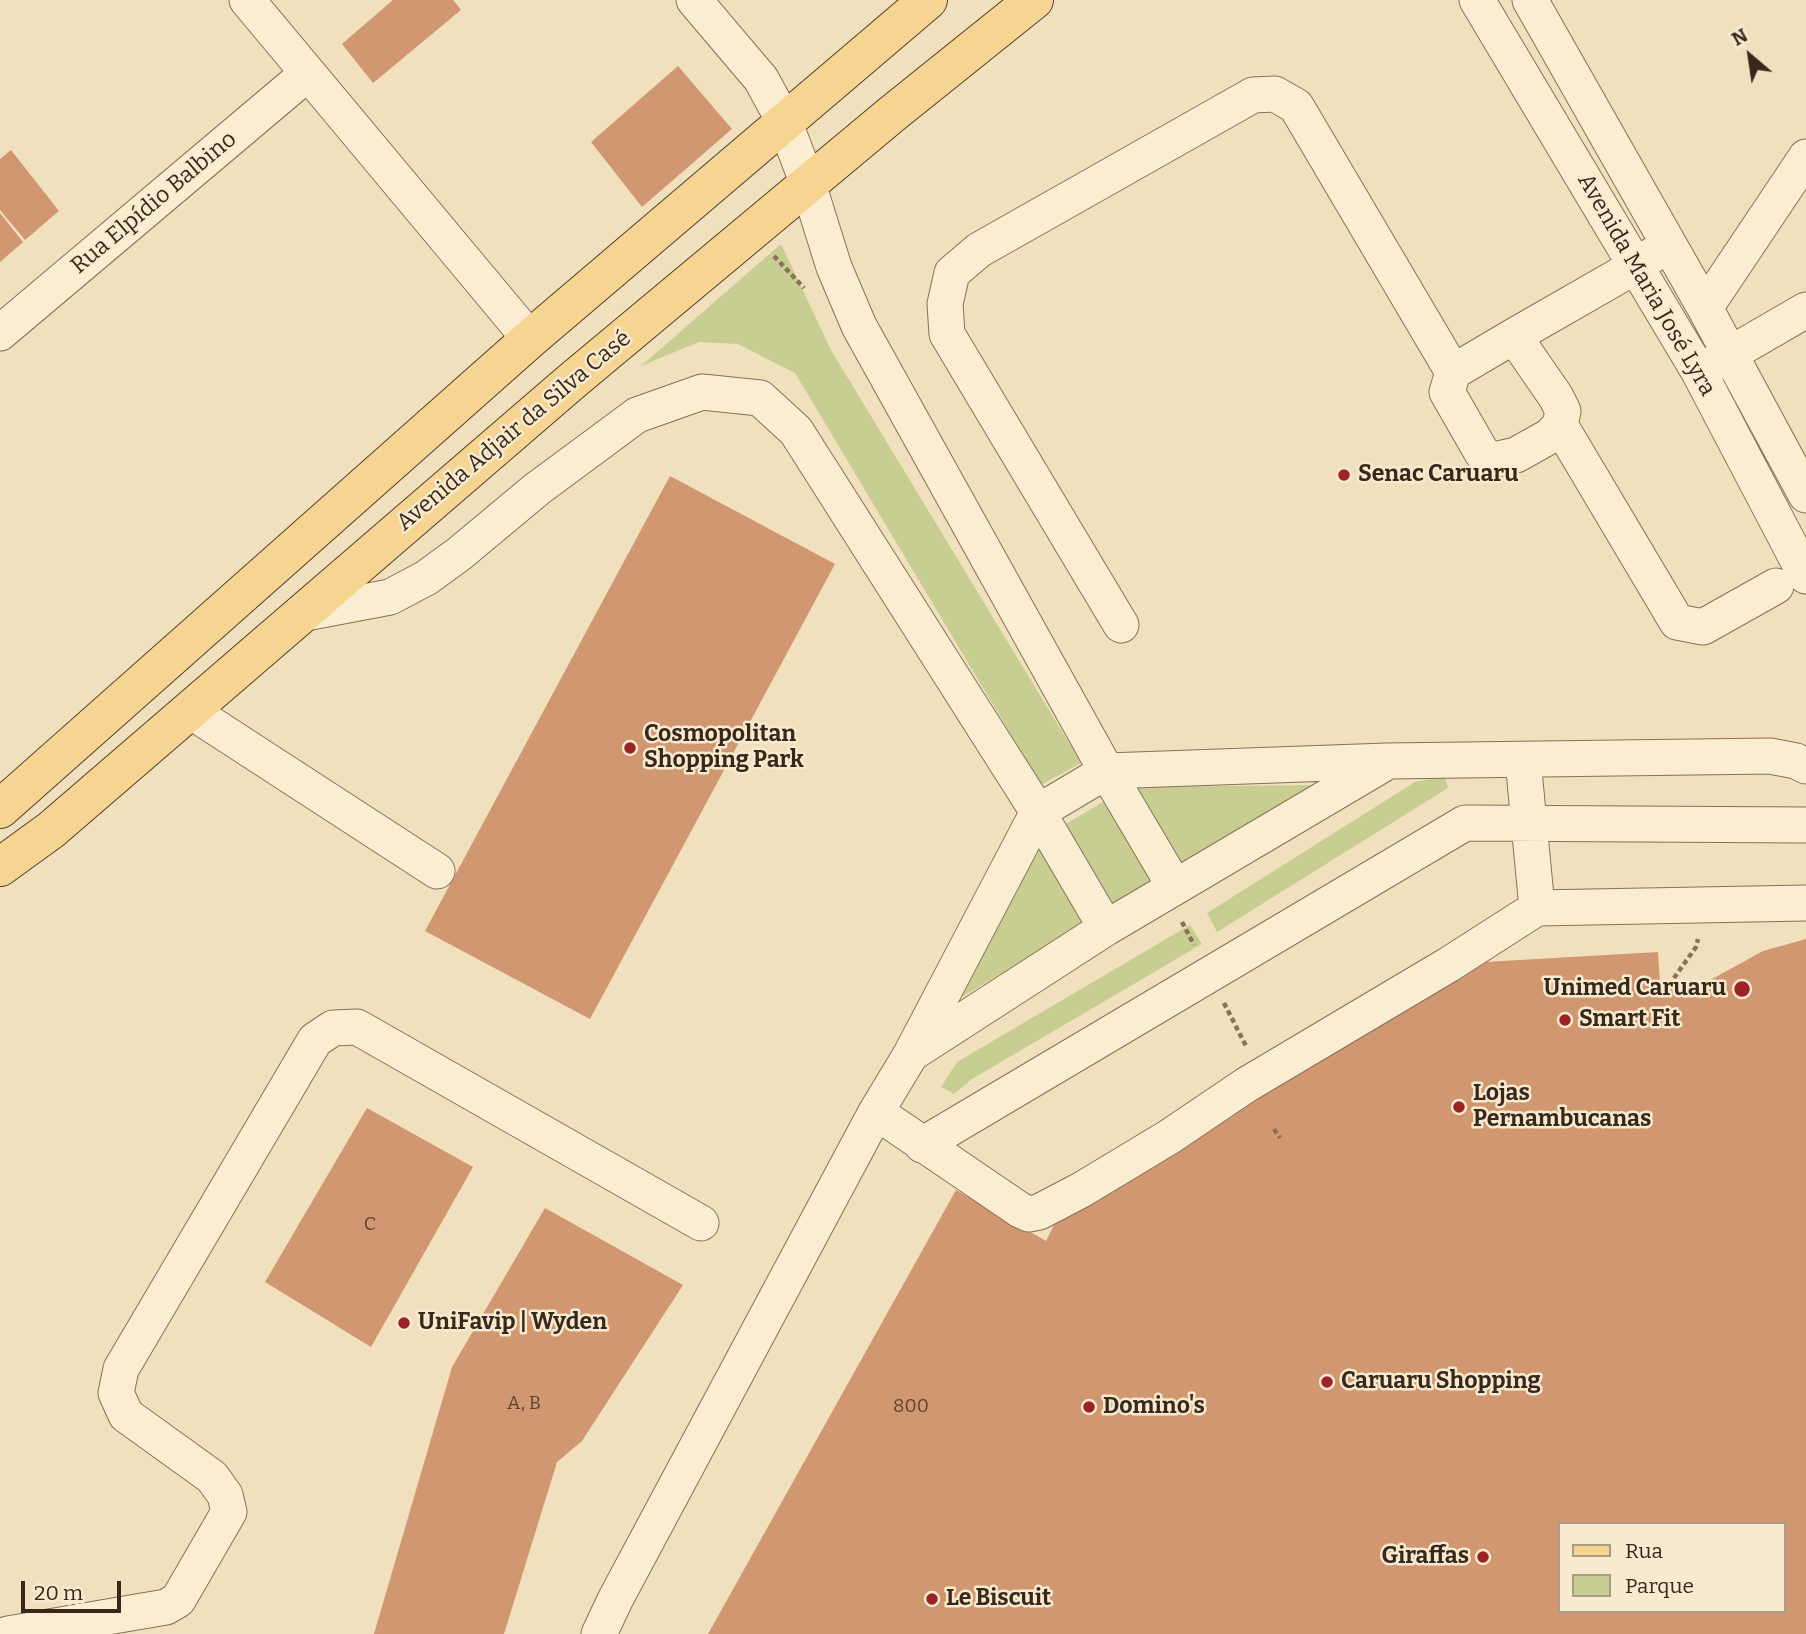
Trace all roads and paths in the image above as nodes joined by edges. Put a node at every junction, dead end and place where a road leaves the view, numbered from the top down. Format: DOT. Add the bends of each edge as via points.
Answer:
graph roads {
  1 [pos="247,0"];
  2 [pos="694,0"];
  3 [pos="928,0"];
  4 [pos="1034,0"];
  5 [pos="1477,0"];
  6 [pos="1530,0"];
  7 [pos="307,73"];
  8 [pos="784,121"];
  9 [pos="1806,157"];
  10 [pos="808,184"];
  11 [pos="1668,244"];
  12 [pos="1636,266"];
  13 [pos="1705,308"];
  14 [pos="1806,310"];
  15 [pos="0,333"];
  16 [pos="1514,335"];
  17 [pos="530,340"];
  18 [pos="1730,355"];
  19 [pos="1453,372"];
  20 [pos="1699,372"];
  21 [pos="1560,425"];
  22 [pos="1806,495"];
  23 [pos="1791,581"];
  24 [pos="300,614"];
  25 [pos="1121,625"];
  26 [pos="189,710"];
  27 [pos="1523,760"];
  28 [pos="1387,761"];
  29 [pos="1806,766"];
  30 [pos="1107,771"];
  31 [pos="0,809"];
  32 [pos="1038,812"];
  33 [pos="1529,824"];
  34 [pos="1806,825"];
  35 [pos="0,867"];
  36 [pos="438,871"];
  37 [pos="1175,887"];
  38 [pos="1806,904"];
  39 [pos="1537,908"];
  40 [pos="1106,928"];
  41 [pos="1696,947"];
  42 [pos="1669,985"];
  43 [pos="911,1054"];
  44 [pos="876,1112"];
  45 [pos="1274,1129"];
  46 [pos="1280,1139"];
  47 [pos="922,1145"];
  48 [pos="701,1223"];
  49 [pos="8,1634"];
  50 [pos="599,1634"];
  1 -- 7 [label="street"];
  2 -- 8 [label="street" via="761,79"];
  3 -- 8 [label="main road"];
  4 -- 10 [label="main road, Avenida Adjair da Silva Casé"];
  5 -- 12 [label="street, Avenida Maria José Lyra"];
  6 -- 11 [label="street, Avenida Maria José Lyra"];
  7 -- 15 [label="street, Rua Elpídio Balbino"];
  7 -- 17 [label="street"];
  8 -- 10 [label="street"];
  8 -- 17 [label="main road"];
  9 -- 13 [label="street"];
  10 -- 24 [label="main road, Avenida Adjair da Silva Casé"];
  10 -- 30 [label="street" via="834,267 859,326"];
  11 -- 12 [label="street"];
  11 -- 13 [label="street, Avenida Maria José Lyra"];
  12 -- 16 [label="street"];
  12 -- 20 [label="street, Avenida Maria José Lyra"];
  13 -- 18 [label="street, Avenida Maria José Lyra"];
  14 -- 18 [label="street"];
  16 -- 19 [label="street"];
  16 -- 21 [label="street" via="1556,397 1563,411"];
  17 -- 31 [label="main road"];
  18 -- 20 [label="street"];
  18 -- 22 [label="street, Avenida Maria José Lyra"];
  19 -- 21 [label="street" via="1447,392 1482,453 1493,460 1516,455"];
  19 -- 25 [label="street" via="1296,106 1275,94 1253,94 979,250 953,273 945,304 947,334"];
  20 -- 23 [label="street, Avenida Maria José Lyra"];
  21 -- 23 [label="street" via="1677,622 1703,627"];
  24 -- 26 [label="main road, Avenida Adjair da Silva Casé"];
  24 -- 32 [label="street" via="390,597 426,578 637,415 702,392 760,398 796,431"];
  26 -- 35 [label="main road, Avenida Adjair da Silva Casé" via="51,830"];
  26 -- 36 [label="street"];
  27 -- 28 [label="street"];
  27 -- 29 [label="street" via="1770,756"];
  27 -- 33 [label="street"];
  28 -- 30 [label="street"];
  28 -- 37 [label="street"];
  30 -- 32 [label="street"];
  30 -- 37 [label="street"];
  32 -- 40 [label="street"];
  32 -- 43 [label="street"];
  33 -- 34 [label="street"];
  33 -- 39 [label="street"];
  33 -- 47 [label="street" via="1465,823"];
  37 -- 40 [label="street"];
  38 -- 39 [label="street"];
  39 -- 47 [label="street" via="1237,1090 1169,1137 1038,1212 1020,1210"];
  40 -- 43 [label="street"];
  41 -- 42 [label="path"];
  43 -- 44 [label="street"];
  44 -- 47 [label="street"];
  44 -- 50 [label="street"];
  45 -- 46 [label="path"];
  48 -- 49 [label="street" via="378,1038 357,1027 334,1028 315,1040 121,1369 116,1393 126,1415 212,1476 225,1495 229,1512 178,1600 166,1607"];
}
